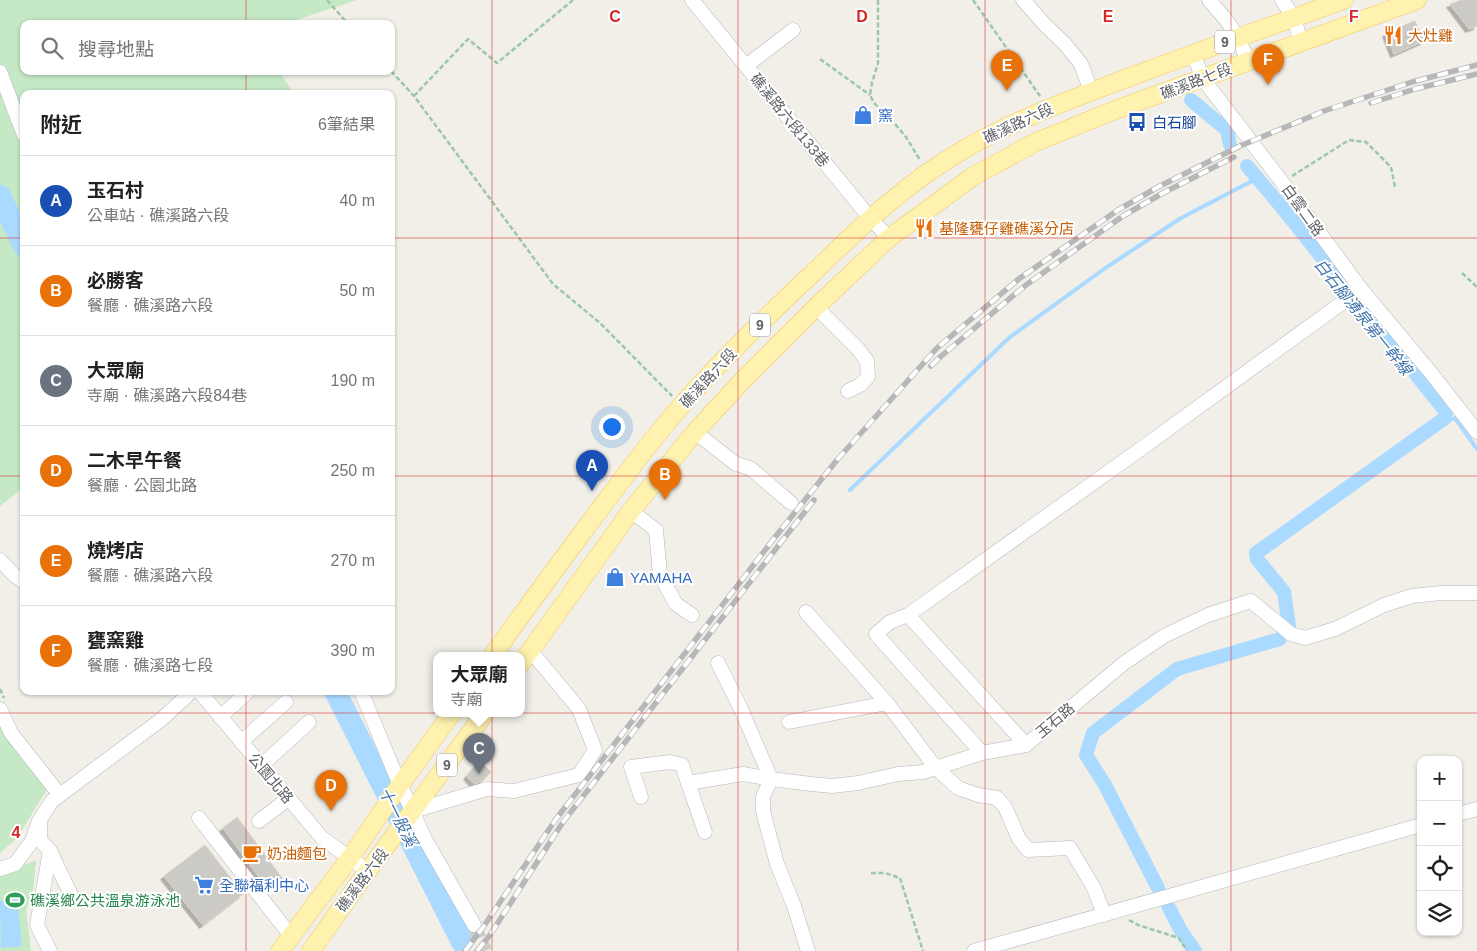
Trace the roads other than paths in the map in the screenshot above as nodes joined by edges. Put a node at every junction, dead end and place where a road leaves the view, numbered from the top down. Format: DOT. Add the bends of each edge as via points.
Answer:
graph roads {
  1 [pos="711,0"];
  2 [pos="1023,0"];
  3 [pos="1209,0"];
  4 [pos="1282,0"];
  5 [pos="1344,0"];
  6 [pos="1417,0"];
  7 [pos="697,5"];
  8 [pos="1294,18"];
  9 [pos="793,30"];
  10 [pos="1238,38"];
  11 [pos="1301,42"];
  12 [pos="1193,54"];
  13 [pos="1248,61"];
  14 [pos="746,66"];
  15 [pos="0,72"];
  16 [pos="1203,79"];
  17 [pos="1099,88"];
  18 [pos="1115,110"];
  19 [pos="20,124"];
  20 [pos="870,218"];
  21 [pos="889,238"];
  22 [pos="1361,289"];
  23 [pos="816,307"];
  24 [pos="848,391"];
  25 [pos="695,432"];
  26 [pos="1477,432"];
  27 [pos="791,503"];
  28 [pos="631,511"];
  29 [pos="0,560"];
  30 [pos="20,579"];
  31 [pos="1477,593"];
  32 [pos="806,612"];
  33 [pos="692,615"];
  34 [pos="908,615"];
  35 [pos="495,652"];
  36 [pos="526,656"];
  37 [pos="718,663"];
  38 [pos="188,695"];
  39 [pos="202,695"];
  40 [pos="244,695"];
  41 [pos="363,695"];
  42 [pos="286,702"];
  43 [pos="887,703"];
  44 [pos="0,709"];
  45 [pos="220,716"];
  46 [pos="449,717"];
  47 [pos="482,717"];
  48 [pos="309,722"];
  49 [pos="789,722"];
  50 [pos="241,742"];
  51 [pos="1026,745"];
  52 [pos="982,753"];
  53 [pos="261,766"];
  54 [pos="936,768"];
  55 [pos="771,779"];
  56 [pos="688,783"];
  57 [pos="398,788"];
  58 [pos="59,794"];
  59 [pos="641,797"];
  60 [pos="288,799"];
  61 [pos="1477,809"];
  62 [pos="1462,813"];
  63 [pos="411,814"];
  64 [pos="199,818"];
  65 [pos="40,821"];
  66 [pos="259,821"];
  67 [pos="1417,826"];
  68 [pos="704,832"];
  69 [pos="50,851"];
  70 [pos="350,858"];
  71 [pos="0,869"];
  72 [pos="368,871"];
  73 [pos="73,899"];
  74 [pos="1104,915"];
  75 [pos="474,925"];
  76 [pos="291,936"];
  77 [pos="50,951"];
  78 [pos="280,951"];
  79 [pos="311,951"];
  80 [pos="808,951"];
  81 [pos="974,951"];
  1 -- 7 [label="street"];
  2 -- 17 [label="street" via="1065,44"];
  3 -- 10 [label="street"];
  4 -- 8 [label="street"];
  5 -- 8 [label="main road, 礁溪路七段 / 9"];
  6 -- 11 [label="main road, 礁溪路七段 / 9"];
  7 -- 14 [label="street, 礁溪路六段133巷"];
  8 -- 10 [label="main road, 礁溪路七段 / 9"];
  8 -- 11 [label="street"];
  9 -- 14 [label="street"];
  10 -- 12 [label="main road, 礁溪路七段 / 9"];
  10 -- 13 [label="street"];
  11 -- 13 [label="main road, 礁溪路七段 / 9"];
  12 -- 16 [label="street, 白雲二路"];
  12 -- 17 [label="main road, 礁溪路七段 / 9"];
  13 -- 16 [label="main road, 礁溪路七段 / 9"];
  14 -- 20 [label="street, 礁溪路六段133巷"];
  15 -- 19 [label="street"];
  16 -- 18 [label="main road, 礁溪路七段 / 9"];
  16 -- 22 [label="street, 白雲二路"];
  17 -- 20 [label="main road, 礁溪路六段 / 9" via="1048,108 963,150"];
  18 -- 21 [label="main road, 礁溪路六段 / 9" via="1036,142 972,177"];
  20 -- 21 [label="street, 礁溪路六段133巷"];
  20 -- 35 [label="main road, 礁溪路六段 / 9" via="681,406 606,500"];
  21 -- 23 [label="main road, 礁溪路六段 / 9"];
  22 -- 26 [label="street, 白雲二路"];
  22 -- 34 [label="street"];
  23 -- 24 [label="street" via="867,360 868,377 860,386"];
  23 -- 25 [label="main road, 礁溪路六段 / 9"];
  25 -- 27 [label="street" via="736,464 750,468"];
  25 -- 28 [label="main road, 礁溪路六段 / 9"];
  28 -- 33 [label="street" via="656,530 660,574 676,604"];
  28 -- 36 [label="main road, 礁溪路六段 / 9"];
  29 -- 30 [label="street"];
  31 -- 51 [label="street, 玉石路" via="1412,596 1384,605 1335,629 1305,638 1291,634 1251,601 1208,615 1164,636 1124,663"];
  32 -- 43 [label="street"];
  34 -- 51 [label="street"];
  34 -- 52 [label="street" via="890,622 876,634"];
  36 -- 63 [label="street" via="579,709 595,750 579,775 514,792 487,789"];
  37 -- 55 [label="street"];
  38 -- 58 [label="street" via="162,719"];
  39 -- 45 [label="street, 公園北路"];
  40 -- 45 [label="street"];
  41 -- 57 [label="street"];
  42 -- 50 [label="street"];
  43 -- 49 [label="street"];
  43 -- 54 [label="street"];
  44 -- 58 [label="street" via="12,733"];
  45 -- 50 [label="street, 公園北路"];
  46 -- 57 [label="main road, 礁溪路六段 / 9"];
  47 -- 63 [label="main road, 礁溪路六段 / 9"];
  48 -- 53 [label="street"];
  50 -- 53 [label="street, 公園北路"];
  51 -- 52 [label="street, 玉石路"];
  52 -- 54 [label="street, 玉石路"];
  53 -- 60 [label="street, 公園北路"];
  54 -- 55 [label="street, 玉石路" via="832,786"];
  54 -- 74 [label="street" via="958,788 978,796 997,798 1028,850 1070,848 1094,888"];
  55 -- 56 [label="street, 玉石路" via="743,774"];
  55 -- 80 [label="street" via="763,811 777,864"];
  56 -- 59 [label="street" via="682,765 670,762 631,767"];
  56 -- 68 [label="street"];
  57 -- 63 [label="street"];
  57 -- 70 [label="main road, 礁溪路六段 / 9"];
  58 -- 65 [label="street"];
  60 -- 66 [label="street"];
  60 -- 70 [label="street, 公園北路" via="322,838"];
  61 -- 62 [label="street"];
  63 -- 72 [label="main road, 礁溪路六段 / 9"];
  63 -- 75 [label="street"];
  64 -- 76 [label="street"];
  65 -- 69 [label="street" via="40,840"];
  65 -- 71 [label="street" via="32,841 15,864"];
  67 -- 74 [label="street"];
  69 -- 73 [label="street"];
  69 -- 77 [label="street" via="37,926"];
  70 -- 72 [label="street, 公園北路"];
  70 -- 76 [label="main road, 礁溪路六段 / 9"];
  72 -- 79 [label="main road, 礁溪路六段 / 9"];
  74 -- 81 [label="street"];
  76 -- 78 [label="main road, 礁溪路六段 / 9"];
}
